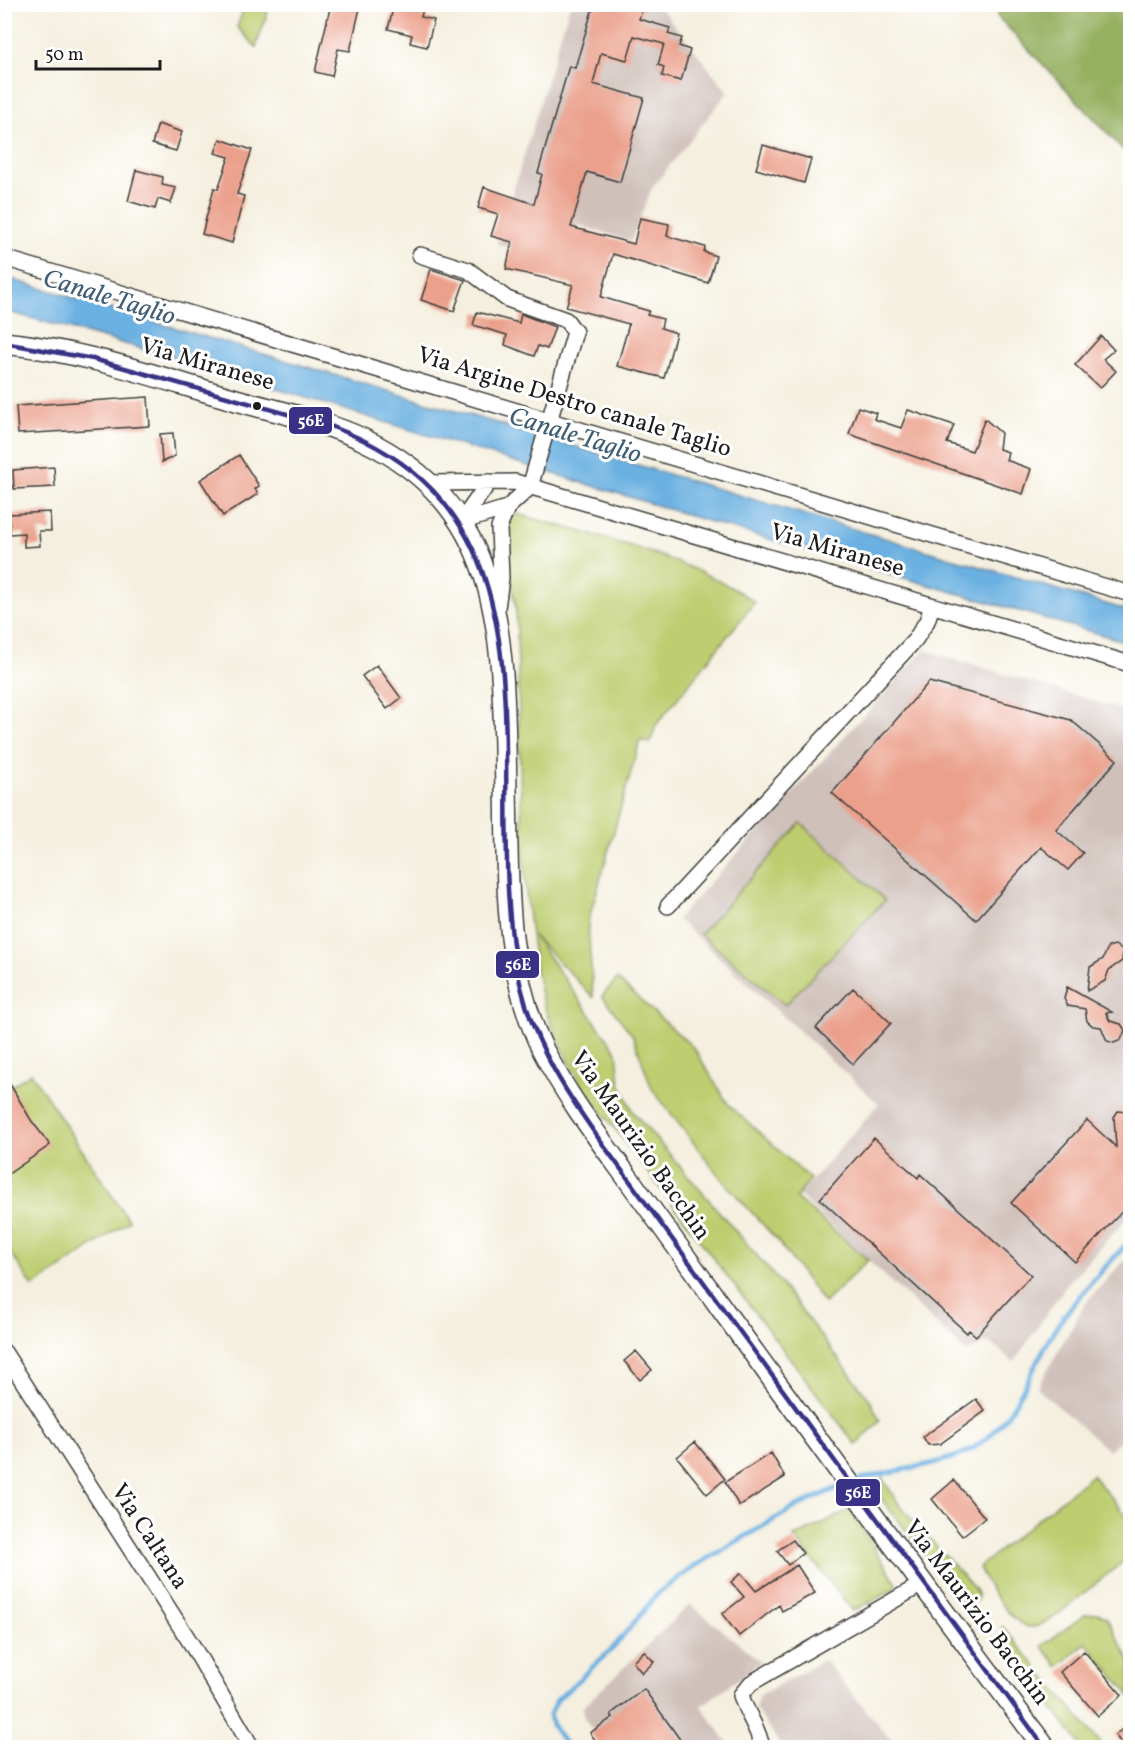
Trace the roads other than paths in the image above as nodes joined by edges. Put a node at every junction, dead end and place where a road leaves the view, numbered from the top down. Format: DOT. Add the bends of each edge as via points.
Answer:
graph roads {
  1 [pos="420,255"];
  2 [pos="4,258"];
  3 [pos="4,343"];
  4 [pos="549,419"];
  5 [pos="532,481"];
  6 [pos="489,482"];
  7 [pos="428,483"];
  8 [pos="507,508"];
  9 [pos="461,522"];
  10 [pos="1131,594"];
  11 [pos="932,606"];
  12 [pos="496,622"];
  13 [pos="1131,664"];
  14 [pos="668,906"];
  15 [pos="4,1352"];
  16 [pos="922,1584"];
  17 [pos="252,1748"];
  18 [pos="762,1748"];
  19 [pos="1045,1748"];
  1 -- 4 [label="street" via="468,270 507,299 566,320 574,327"];
  2 -- 4 [label="street, Via Argine Destro canale Taglio"];
  3 -- 7 [label="main road, Via Miranese" via="43,346 88,357 340,430 395,456"];
  4 -- 5 [label="street"];
  4 -- 10 [label="street, Via Argine Destro canale Taglio"];
  5 -- 6 [label="street, Via Miranese"];
  5 -- 8 [label="street"];
  5 -- 11 [label="street, Via Miranese"];
  6 -- 7 [label="street, Via Miranese"];
  6 -- 9 [label="street"];
  7 -- 9 [label="main road, Via Maurizio Bacchin"];
  8 -- 9 [label="street"];
  8 -- 12 [label="street" via="499,528 501,578"];
  9 -- 12 [label="main road, Via Maurizio Bacchin" via="487,577"];
  11 -- 13 [label="street, Via Miranese"];
  11 -- 14 [label="street" via="915,640"];
  12 -- 16 [label="main road, Via Maurizio Bacchin" via="514,951 541,1045 592,1129"];
  15 -- 17 [label="street, Via Caltana" via="192,1645"];
  16 -- 18 [label="street" via="751,1683 741,1695 760,1733"];
  16 -- 19 [label="main road, Via Maurizio Bacchin"];
}
